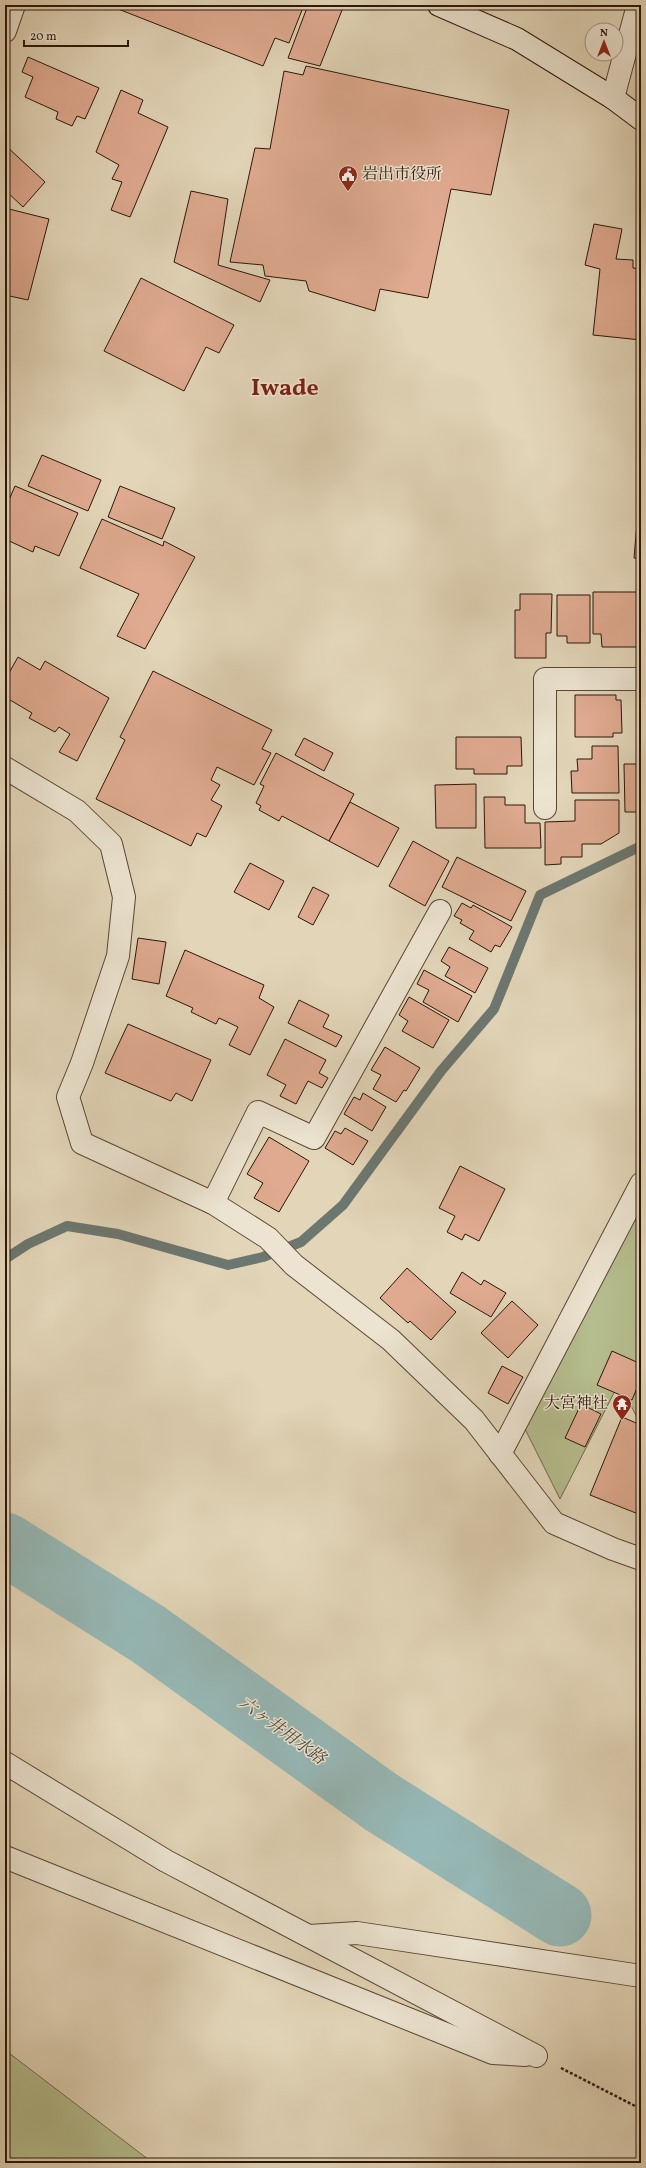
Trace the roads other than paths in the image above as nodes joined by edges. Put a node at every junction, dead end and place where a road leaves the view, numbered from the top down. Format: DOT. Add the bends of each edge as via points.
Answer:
graph roads {
  1 [pos="14,5"];
  2 [pos="439,5"];
  3 [pos="638,5"];
  4 [pos="5,31"];
  5 [pos="612,98"];
  6 [pos="641,119"];
  7 [pos="641,679"];
  8 [pos="5,768"];
  9 [pos="545,808"];
  10 [pos="440,911"];
  11 [pos="641,1184"];
  12 [pos="213,1203"];
  13 [pos="500,1454"];
  14 [pos="641,1559"];
  15 [pos="5,1763"];
  16 [pos="5,1857"];
  17 [pos="309,1936"];
  18 [pos="641,1976"];
  1 -- 4 [label="street"];
  2 -- 5 [label="street" via="517,39"];
  3 -- 5 [label="street"];
  5 -- 6 [label="street"];
  7 -- 9 [label="street" via="545,679"];
  8 -- 12 [label="street" via="77,811 111,844 124,897 118,956 68,1098 82,1143"];
  10 -- 12 [label="street" via="314,1138 258,1112"];
  11 -- 13 [label="street"];
  12 -- 13 [label="street" via="268,1238 294,1265 391,1340 474,1420"];
  13 -- 14 [label="street" via="554,1523"];
  15 -- 17 [label="street" via="166,1862"];
  16 -- 17 [label="street" via="493,2053 536,2056"];
  17 -- 18 [label="street" via="357,1933"];
}
